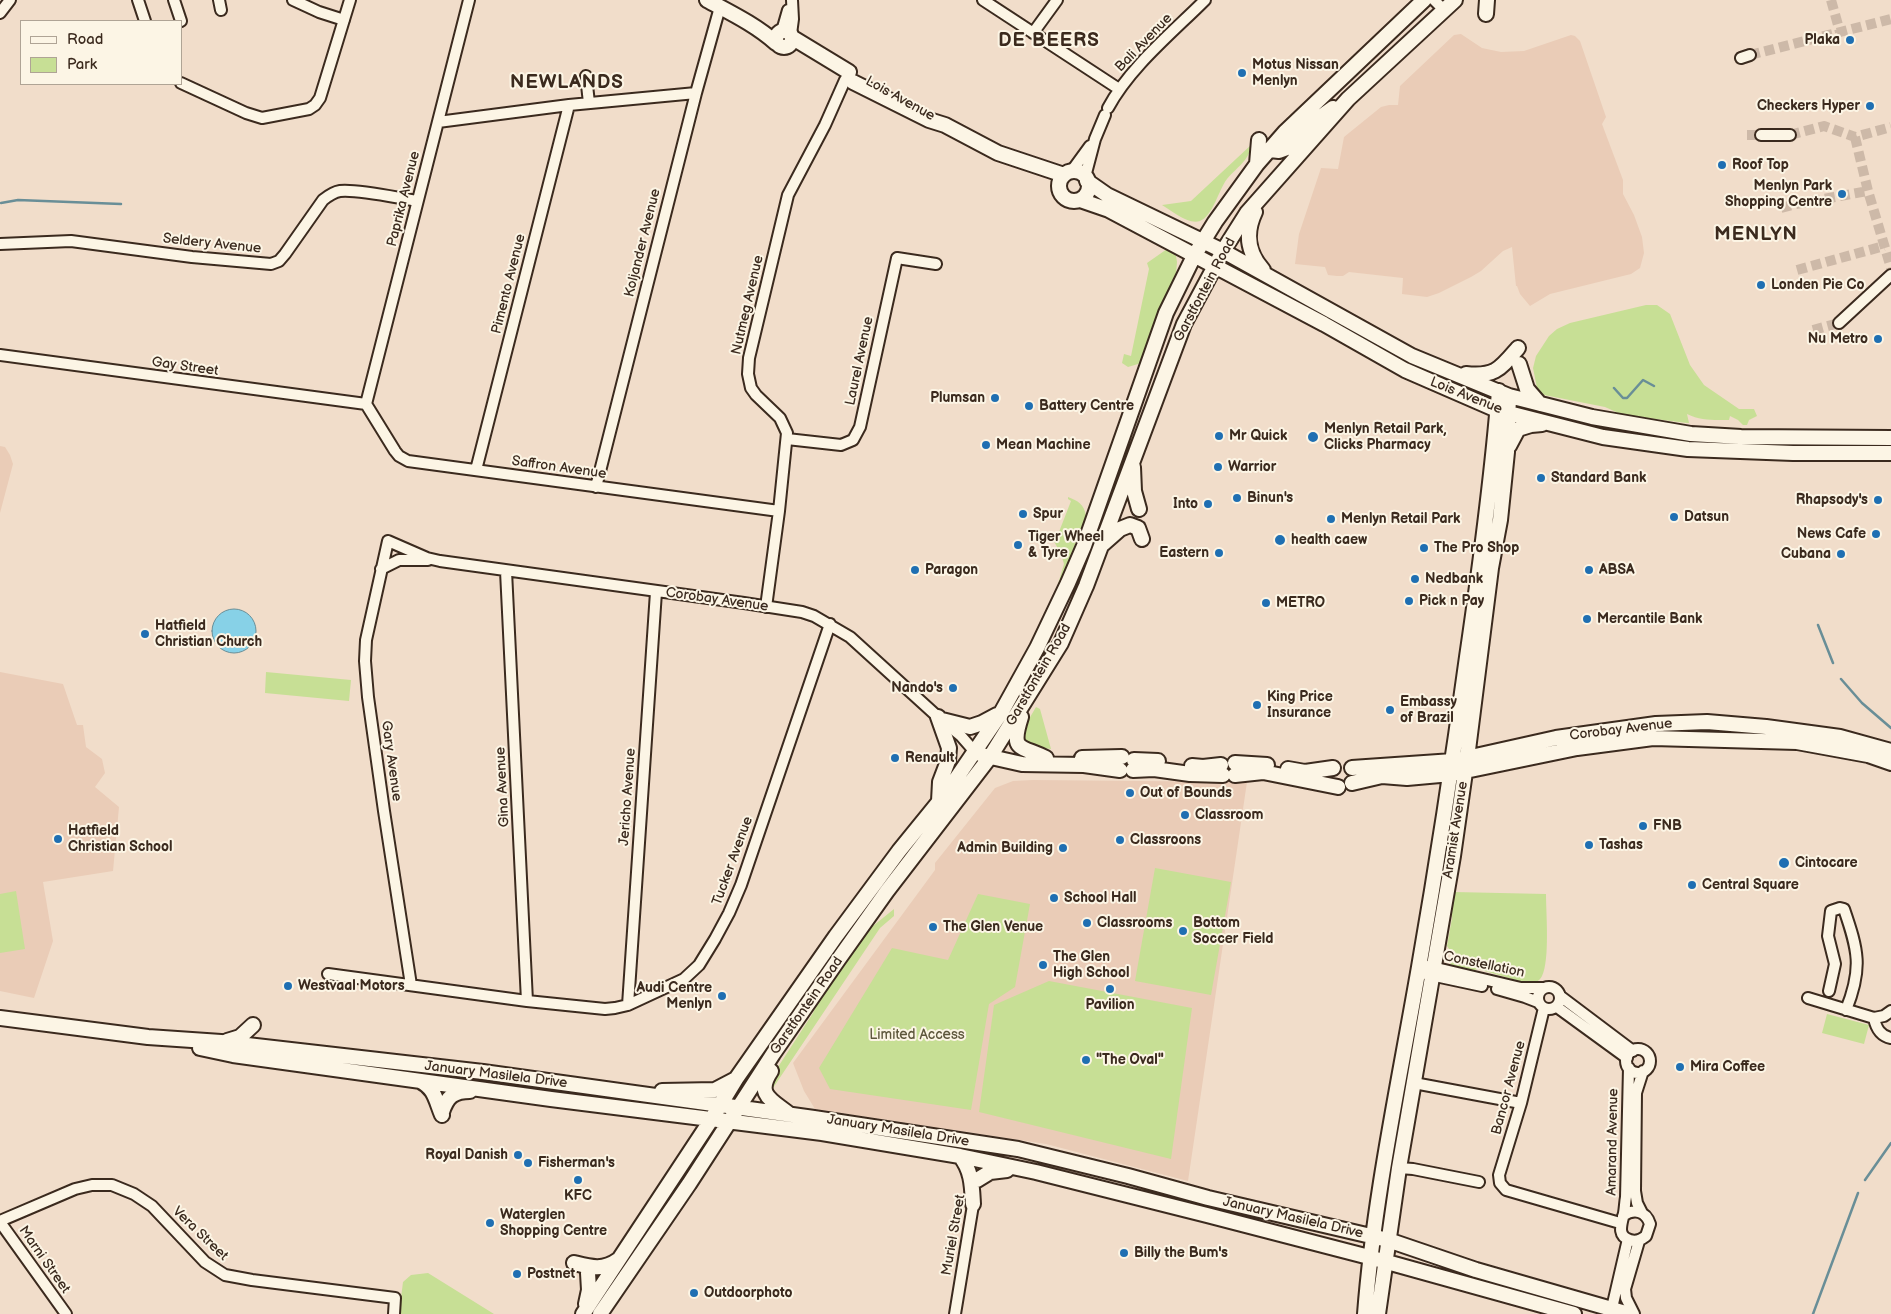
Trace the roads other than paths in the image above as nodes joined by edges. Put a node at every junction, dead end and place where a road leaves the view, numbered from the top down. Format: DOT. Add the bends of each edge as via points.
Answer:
graph roads {
  1 [pos="10,0"];
  2 [pos="138,0"];
  3 [pos="174,0"];
  4 [pos="293,0"];
  5 [pos="350,0"];
  6 [pos="469,0"];
  7 [pos="707,0"];
  8 [pos="791,0"];
  9 [pos="983,0"];
  10 [pos="1057,0"];
  11 [pos="1205,0"];
  12 [pos="1406,0"];
  13 [pos="1424,0"];
  14 [pos="1455,0"];
  15 [pos="1439,5"];
  16 [pos="720,7"];
  17 [pos="0,12"];
  18 [pos="145,20"];
  19 [pos="181,20"];
  20 [pos="344,20"];
  21 [pos="1401,22"];
  22 [pos="1033,33"];
  23 [pos="785,37"];
  24 [pos="586,76"];
  25 [pos="849,79"];
  26 [pos="182,83"];
  27 [pos="1119,89"];
  28 [pos="696,93"];
  29 [pos="1348,99"];
  30 [pos="589,103"];
  31 [pos="569,105"];
  32 [pos="438,122"];
  33 [pos="1762,135"];
  34 [pos="1790,135"];
  35 [pos="1095,139"];
  36 [pos="1259,140"];
  37 [pos="1270,150"];
  38 [pos="1257,164"];
  39 [pos="1065,178"];
  40 [pos="1086,179"];
  41 [pos="1266,191"];
  42 [pos="1080,200"];
  43 [pos="417,201"];
  44 [pos="1204,241"];
  45 [pos="0,244"];
  46 [pos="1223,251"];
  47 [pos="1194,256"];
  48 [pos="936,264"];
  49 [pos="1215,267"];
  50 [pos="1891,275"];
  51 [pos="1271,278"];
  52 [pos="1839,323"];
  53 [pos="1518,348"];
  54 [pos="0,355"];
  55 [pos="1520,364"];
  56 [pos="1448,372"];
  57 [pos="1504,394"];
  58 [pos="366,404"];
  59 [pos="1540,404"];
  60 [pos="1502,412"];
  61 [pos="1550,424"];
  62 [pos="1891,438"];
  63 [pos="787,439"];
  64 [pos="1507,452"];
  65 [pos="1891,453"];
  66 [pos="1133,459"];
  67 [pos="476,470"];
  68 [pos="596,487"];
  69 [pos="1138,509"];
  70 [pos="779,511"];
  71 [pos="1142,539"];
  72 [pos="388,541"];
  73 [pos="1100,548"];
  74 [pos="432,560"];
  75 [pos="381,569"];
  76 [pos="506,571"];
  77 [pos="656,592"];
  78 [pos="766,607"];
  79 [pos="830,624"];
  80 [pos="1024,704"];
  81 [pos="1001,713"];
  82 [pos="940,719"];
  83 [pos="978,748"];
  84 [pos="1891,751"];
  85 [pos="992,753"];
  86 [pos="1046,758"];
  87 [pos="1891,763"];
  88 [pos="1127,764"];
  89 [pos="1466,764"];
  90 [pos="1333,768"];
  91 [pos="1352,768"];
  92 [pos="1452,768"];
  93 [pos="1229,770"];
  94 [pos="1352,783"];
  95 [pos="1338,787"];
  96 [pos="939,802"];
  97 [pos="1419,969"];
  98 [pos="1433,972"];
  99 [pos="328,974"];
  100 [pos="411,985"];
  101 [pos="1544,988"];
  102 [pos="1829,991"];
  103 [pos="1808,998"];
  104 [pos="527,1001"];
  105 [pos="1558,1001"];
  106 [pos="628,1004"];
  107 [pos="1541,1005"];
  108 [pos="1846,1010"];
  109 [pos="1891,1011"];
  110 [pos="0,1018"];
  111 [pos="1874,1018"];
  112 [pos="253,1026"];
  113 [pos="148,1037"];
  114 [pos="1891,1038"];
  115 [pos="221,1042"];
  116 [pos="255,1046"];
  117 [pos="233,1054"];
  118 [pos="773,1054"];
  119 [pos="1629,1059"];
  120 [pos="274,1060"];
  121 [pos="412,1065"];
  122 [pos="479,1072"];
  123 [pos="1643,1072"];
  124 [pos="416,1079"];
  125 [pos="736,1079"];
  126 [pos="1414,1083"];
  127 [pos="445,1084"];
  128 [pos="493,1091"];
  129 [pos="650,1096"];
  130 [pos="551,1099"];
  131 [pos="1521,1103"];
  132 [pos="720,1106"];
  133 [pos="739,1109"];
  134 [pos="791,1115"];
  135 [pos="711,1120"];
  136 [pos="730,1122"];
  137 [pos="926,1135"];
  138 [pos="960,1156"];
  139 [pos="981,1161"];
  140 [pos="1018,1168"];
  141 [pos="1399,1168"];
  142 [pos="977,1180"];
  143 [pos="1479,1182"];
  144 [pos="973,1204"];
  145 [pos="1642,1213"];
  146 [pos="1622,1219"];
  147 [pos="0,1221"];
  148 [pos="1373,1237"];
  149 [pos="1628,1239"];
  150 [pos="1388,1240"];
  151 [pos="1638,1240"];
  152 [pos="1369,1257"];
  153 [pos="621,1258"];
  154 [pos="1386,1262"];
  155 [pos="574,1263"];
  156 [pos="588,1274"];
  157 [pos="1612,1311"];
  158 [pos="66,1314"];
  159 [pos="394,1314"];
  160 [pos="583,1314"];
  161 [pos="600,1314"];
  162 [pos="954,1314"];
  163 [pos="1365,1314"];
  164 [pos="1378,1314"];
  165 [pos="1574,1314"];
  166 [pos="1630,1314"];
  167 [pos="1634,1314"];
  1 -- 17 [label="street"];
  2 -- 18 [label="street"];
  3 -- 19 [label="street"];
  4 -- 20 [label="street"];
  5 -- 20 [label="street"];
  6 -- 32 [label="street, Paprika Avenue"];
  7 -- 16 [label="main road, Lois Avenue"];
  8 -- 23 [label="street"];
  9 -- 22 [label="street"];
  10 -- 22 [label="street"];
  11 -- 27 [label="street, Bali Avenue"];
  12 -- 21 [label="main road"];
  13 -- 21 [label="main road, Garstfontein Road"];
  14 -- 15 [label="main road, Garstfontein Road"];
  15 -- 29 [label="main road, Garstfontein Road"];
  16 -- 23 [label="main road, Lois Avenue"];
  16 -- 28 [label="street, Koljander Avenue"];
  20 -- 26 [label="street" via="320,98 309,109 256,117"];
  21 -- 37 [label="main road, Garstfontein Road" via="1292,125"];
  22 -- 27 [label="street"];
  23 -- 25 [label="main road, Lois Avenue"];
  24 -- 30 [label="street"];
  25 -- 39 [label="main road, Lois Avenue" via="894,92 945,125 1046,178"];
  25 -- 63 [label="street, Nutmeg Avenue" via="788,195 749,358 751,388 783,423"];
  27 -- 35 [label="street, Bali Avenue"];
  28 -- 30 [label="street"];
  28 -- 68 [label="street, Koljander Avenue"];
  29 -- 37 [label="main road" via="1312,123 1287,148"];
  29 -- 41 [label="main road, Garstfontein Road"];
  30 -- 31 [label="street"];
  31 -- 32 [label="street"];
  31 -- 67 [label="street, Pimento Avenue"];
  32 -- 43 [label="street, Paprika Avenue"];
  33 -- 34 [label="street"];
  35 -- 39 [label="street, Bali Avenue"];
  35 -- 40 [label="street, Bali Avenue"];
  36 -- 38 [label="main road"];
  37 -- 38 [label="main road, Garstfontein Road"];
  38 -- 44 [label="main road, Garstfontein Road"];
  39 -- 40 [label="main road" via="1078,173"];
  39 -- 42 [label="main road" via="1064,198"];
  40 -- 42 [label="main road" via="1086,194"];
  40 -- 44 [label="main road, Lois Avenue" via="1097,189"];
  41 -- 46 [label="main road, Garstfontein Road" via="1247,213"];
  41 -- 51 [label="main road" via="1248,230 1248,242 1253,257"];
  42 -- 47 [label="main road, Lois Avenue" via="1109,210"];
  43 -- 45 [label="street, Seldery Avenue" via="354,192 330,194 285,254 271,264 71,241"];
  43 -- 58 [label="street, Paprika Avenue"];
  44 -- 46 [label="main road, Lois Avenue"];
  44 -- 47 [label="main road, Garstfontein Road"];
  46 -- 49 [label="main road, Garstfontein Road"];
  46 -- 51 [label="main road, Lois Avenue"];
  47 -- 49 [label="main road, Lois Avenue"];
  47 -- 81 [label="main road, Garstfontein Road" via="1166,312 1103,494 1068,583"];
  48 -- 63 [label="street, Laurel Avenue" via="897,258 860,427 853,440 841,445"];
  49 -- 60 [label="main road, Lois Avenue" via="1405,370"];
  49 -- 66 [label="main road, Garstfontein Road" via="1184,324"];
  50 -- 52 [label="street"];
  51 -- 56 [label="main road, Lois Avenue" via="1383,341"];
  53 -- 56 [label="main road" via="1502,367 1491,374 1478,376"];
  54 -- 58 [label="street, Gay Street"];
  55 -- 59 [label="main road" via="1527,389"];
  56 -- 57 [label="main road, Lois Avenue"];
  57 -- 59 [label="main road, Lois Avenue"];
  57 -- 60 [label="main road, Aramist Avenue"];
  58 -- 67 [label="street, Saffron Avenue" via="402,458"];
  59 -- 62 [label="main road, Lois Avenue" via="1691,434"];
  60 -- 61 [label="main road, Lois Avenue"];
  60 -- 64 [label="main road, Aramist Avenue"];
  60 -- 92 [label="main road, Aramist Avenue"];
  61 -- 64 [label="main road" via="1531,425 1518,430"];
  61 -- 65 [label="main road, Lois Avenue" via="1650,445 1709,451"];
  63 -- 70 [label="street, Nutmeg Avenue"];
  64 -- 89 [label="main road, Aramist Avenue"];
  66 -- 69 [label="main road"];
  66 -- 73 [label="main road, Garstfontein Road"];
  67 -- 68 [label="street, Saffron Avenue"];
  68 -- 70 [label="street, Saffron Avenue"];
  70 -- 78 [label="street, Nutmeg Avenue"];
  71 -- 73 [label="main road" via="1138,528 1130,525 1120,529"];
  72 -- 74 [label="street, Corobay Avenue"];
  72 -- 75 [label="street, Gary Avenue"];
  73 -- 80 [label="main road, Garstfontein Road" via="1061,643"];
  74 -- 75 [label="street, Corobay Avenue" via="399,560"];
  74 -- 76 [label="street, Corobay Avenue"];
  75 -- 100 [label="street, Gary Avenue" via="366,640 366,669"];
  76 -- 77 [label="street, Corobay Avenue"];
  76 -- 104 [label="street, Gina Avenue"];
  77 -- 78 [label="street, Corobay Avenue"];
  77 -- 106 [label="street, Jericho Avenue"];
  78 -- 79 [label="street, Corobay Avenue" via="802,612"];
  79 -- 82 [label="street, Corobay Avenue" via="850,636"];
  79 -- 106 [label="street, Tucker Avenue" via="729,913 703,960 690,974"];
  80 -- 85 [label="main road, Garstfontein Road"];
  80 -- 86 [label="main road" via="1017,742 1024,750"];
  81 -- 82 [label="main road" via="970,727"];
  81 -- 83 [label="main road, Garstfontein Road"];
  82 -- 83 [label="street, Corobay Avenue"];
  82 -- 96 [label="main road" via="949,748 940,782"];
  83 -- 85 [label="main road, Corobay Avenue"];
  83 -- 96 [label="main road, Garstfontein Road"];
  84 -- 89 [label="main road, Corobay Avenue" via="1840,736 1708,722 1656,724 1556,738"];
  85 -- 86 [label="main road, Corobay Avenue"];
  85 -- 88 [label="main road, Corobay Avenue" via="1022,764"];
  85 -- 118 [label="main road, Garstfontein Road" via="887,891"];
  86 -- 88 [label="main road, Corobay Avenue"];
  87 -- 89 [label="main road, Corobay Avenue" via="1868,754 1797,742 1653,738"];
  88 -- 93 [label="main road, Corobay Avenue" via="1170,763"];
  89 -- 92 [label="main road, Corobay Avenue"];
  89 -- 98 [label="main road, Aramist Avenue"];
  90 -- 91 [label="main road, Corobay Avenue" via="1342,763"];
  90 -- 93 [label="main road, Corobay Avenue" via="1305,772 1266,765"];
  90 -- 95 [label="main road" via="1331,779"];
  91 -- 92 [label="main road, Corobay Avenue"];
  91 -- 94 [label="main road" via="1355,778"];
  92 -- 94 [label="main road, Corobay Avenue" via="1407,778 1382,776"];
  92 -- 97 [label="main road, Aramist Avenue"];
  93 -- 95 [label="main road, Corobay Avenue" via="1263,772"];
  94 -- 95 [label="main road, Corobay Avenue"];
  96 -- 125 [label="main road, Garstfontein Road" via="846,923"];
  97 -- 98 [label="street, Constellation"];
  97 -- 148 [label="main road, Aramist Avenue" via="1383,1163"];
  98 -- 101 [label="street, Constellation" via="1521,988"];
  98 -- 107 [label="street, Constellation" via="1504,991"];
  98 -- 126 [label="main road, Aramist Avenue"];
  99 -- 100 [label="street, Tucker Avenue"];
  100 -- 104 [label="street, Tucker Avenue"];
  101 -- 105 [label="street" via="1554,988"];
  101 -- 107 [label="street" via="1539,993"];
  102 -- 108 [label="street" via="1835,964 1828,929 1831,911 1840,908 1844,909 1854,936 1858,961"];
  103 -- 108 [label="street"];
  104 -- 106 [label="street, Tucker Avenue" via="605,1009"];
  105 -- 107 [label="street" via="1551,1009"];
  105 -- 119 [label="street"];
  107 -- 131 [label="street, Bancor Avenue"];
  108 -- 111 [label="street"];
  109 -- 111 [label="street"];
  110 -- 113 [label="main road, January Masilela Drive"];
  111 -- 114 [label="street" via="1880,1032"];
  112 -- 115 [label="main road" via="240,1037"];
  113 -- 115 [label="main road, January Masilela Drive"];
  113 -- 117 [label="main road, January Masilela Drive"];
  115 -- 116 [label="main road, January Masilela Drive"];
  116 -- 117 [label="main road"];
  116 -- 120 [label="main road"];
  116 -- 121 [label="main road, January Masilela Drive"];
  117 -- 120 [label="main road, January Masilela Drive"];
  118 -- 133 [label="main road, Garstfontein Road"];
  118 -- 134 [label="main road" via="775,1065 765,1081 765,1092 771,1101"];
  119 -- 123 [label="street" via="1637,1073"];
  119 -- 123 [label="street, Amarand Avenue" via="1643,1050 1648,1055 1649,1064"];
  119 -- 146 [label="street, Amarand Avenue" via="1626,1197"];
  120 -- 124 [label="main road, January Masilela Drive"];
  121 -- 122 [label="main road, January Masilela Drive"];
  121 -- 127 [label="main road" via="434,1073"];
  122 -- 129 [label="main road, January Masilela Drive"];
  122 -- 130 [label="main road" via="483,1080 536,1089"];
  123 -- 145 [label="street, Amarand Avenue" via="1636,1093 1635,1192"];
  124 -- 127 [label="main road, January Masilela Drive"];
  124 -- 128 [label="main road" via="432,1090 442,1113 448,1098 456,1092"];
  125 -- 129 [label="main road" via="715,1090 667,1090"];
  125 -- 132 [label="main road, Garstfontein Road"];
  126 -- 131 [label="street"];
  126 -- 141 [label="main road, Aramist Avenue"];
  127 -- 128 [label="main road, January Masilela Drive"];
  128 -- 130 [label="main road, January Masilela Drive"];
  129 -- 132 [label="main road, January Masilela Drive"];
  130 -- 135 [label="main road, January Masilela Drive"];
  131 -- 146 [label="street, Bancor Avenue" via="1499,1175 1506,1190"];
  132 -- 133 [label="main road, January Masilela Drive"];
  132 -- 135 [label="main road, Garstfontein Road"];
  133 -- 134 [label="main road, January Masilela Drive"];
  133 -- 136 [label="main road, Garstfontein Road"];
  134 -- 137 [label="main road, January Masilela Drive"];
  135 -- 136 [label="main road, January Masilela Drive"];
  135 -- 153 [label="main road, Garstfontein Road"];
  136 -- 138 [label="main road, January Masilela Drive" via="822,1133"];
  136 -- 161 [label="main road, Garstfontein Road"];
  137 -- 139 [label="main road" via="974,1148"];
  137 -- 148 [label="main road, January Masilela Drive" via="1029,1152"];
  138 -- 139 [label="main road, January Masilela Drive"];
  138 -- 144 [label="main road" via="971,1174"];
  139 -- 140 [label="main road, January Masilela Drive"];
  139 -- 142 [label="street, Muriel Street"];
  140 -- 142 [label="main road" via="990,1172"];
  140 -- 152 [label="main road, January Masilela Drive"];
  141 -- 143 [label="street"];
  141 -- 150 [label="main road, Aramist Avenue"];
  142 -- 144 [label="street, Muriel Street"];
  144 -- 162 [label="street, Muriel Street"];
  145 -- 146 [label="street" via="1632,1211"];
  145 -- 151 [label="street" via="1648,1220 1649,1229 1646,1236"];
  146 -- 149 [label="street" via="1620,1230"];
  147 -- 158 [label="street, Marni Street"];
  147 -- 159 [label="street, Vera Street" via="75,1189 112,1185 152,1206 205,1262 225,1275 395,1298"];
  148 -- 150 [label="main road, January Masilela Drive"];
  148 -- 152 [label="main road, Aramist Avenue"];
  149 -- 151 [label="street"];
  149 -- 157 [label="street"];
  150 -- 154 [label="main road, Aramist Avenue"];
  150 -- 157 [label="main road, January Masilela Drive"];
  151 -- 167 [label="street" via="1625,1289"];
  152 -- 154 [label="main road, January Masilela Drive"];
  152 -- 163 [label="main road, Aramist Avenue"];
  153 -- 155 [label="main road" via="599,1268"];
  153 -- 160 [label="main road, Garstfontein Road"];
  154 -- 164 [label="main road, Aramist Avenue"];
  154 -- 165 [label="main road, January Masilela Drive"];
  156 -- 160 [label="main road" via="589,1290"];
  157 -- 166 [label="main road, January Masilela Drive"];
}
